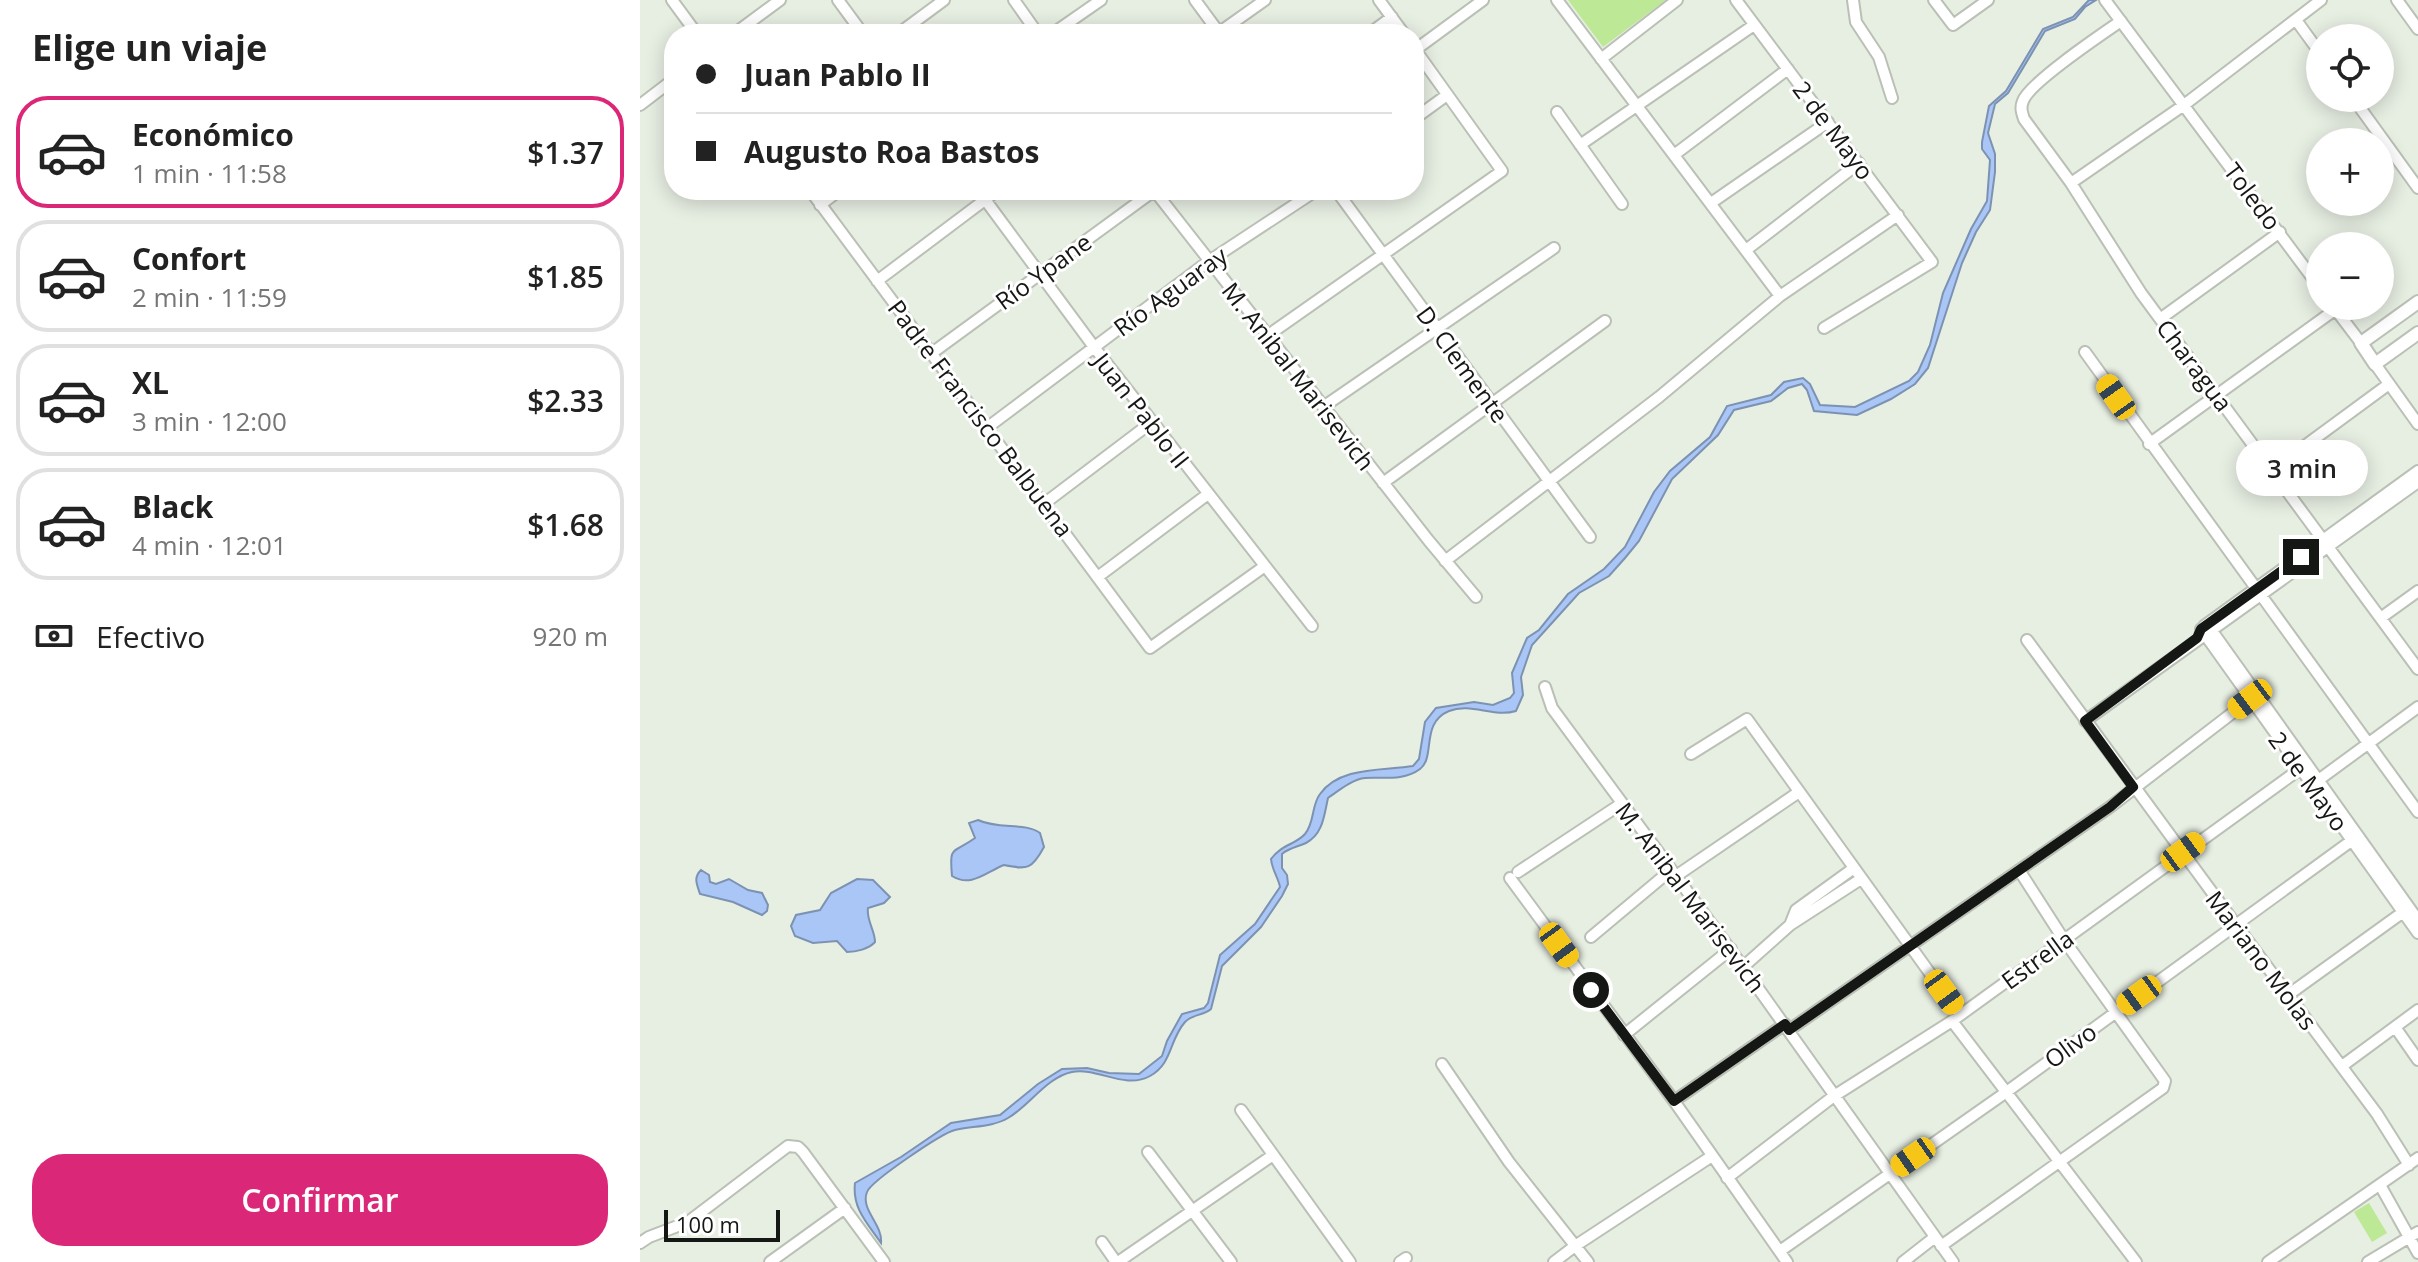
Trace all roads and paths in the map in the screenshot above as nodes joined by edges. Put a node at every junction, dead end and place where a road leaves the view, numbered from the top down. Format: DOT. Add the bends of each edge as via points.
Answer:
graph roads {
  1 [pos="672,0"];
  2 [pos="780,0"];
  3 [pos="838,0"];
  4 [pos="944,0"];
  5 [pos="1014,0"];
  6 [pos="1101,0"];
  7 [pos="1195,0"];
  8 [pos="1265,0"];
  9 [pos="1379,0"];
  10 [pos="1483,0"];
  11 [pos="1557,0"];
  12 [pos="1677,0"];
  13 [pos="1736,0"];
  14 [pos="1853,0"];
  15 [pos="1934,0"];
  16 [pos="1988,0"];
  17 [pos="2321,0"];
  18 [pos="2397,0"];
  19 [pos="2108,4"];
  20 [pos="1392,17"];
  21 [pos="2296,20"];
  22 [pos="2121,21"];
  23 [pos="690,24"];
  24 [pos="748,24"];
  25 [pos="856,24"];
  26 [pos="912,24"];
  27 [pos="1031,24"];
  28 [pos="1066,24"];
  29 [pos="1212,24"];
  30 [pos="1233,24"];
  31 [pos="1383,24"];
  32 [pos="1397,24"];
  33 [pos="1754,25"];
  34 [pos="2418,29"];
  35 [pos="2306,34"];
  36 [pos="1424,43"];
  37 [pos="1601,59"];
  38 [pos="1424,62"];
  39 [pos="1788,69"];
  40 [pos="664,87"];
  41 [pos="1447,95"];
  42 [pos="1892,98"];
  43 [pos="640,105"];
  44 [pos="2184,105"];
  45 [pos="1636,106"];
  46 [pos="1424,112"];
  47 [pos="1557,112"];
  48 [pos="2363,112"];
  49 [pos="1828,122"];
  50 [pos="1580,145"];
  51 [pos="1674,155"];
  52 [pos="1859,163"];
  53 [pos="2069,180"];
  54 [pos="2418,188"];
  55 [pos="817,200"];
  56 [pos="827,200"];
  57 [pos="985,200"];
  58 [pos="1140,200"];
  59 [pos="1162,200"];
  60 [pos="1302,200"];
  61 [pos="1343,200"];
  62 [pos="1711,203"];
  63 [pos="1622,204"];
  64 [pos="820,205"];
  65 [pos="1898,215"];
  66 [pos="2280,232"];
  67 [pos="1554,248"];
  68 [pos="1746,250"];
  69 [pos="1383,254"];
  70 [pos="1209,261"];
  71 [pos="2306,268"];
  72 [pos="1040,274"];
  73 [pos="877,281"];
  74 [pos="1780,296"];
  75 [pos="2418,302"];
  76 [pos="2160,319"];
  77 [pos="2318,320"];
  78 [pos="2343,320"];
  79 [pos="1605,321"];
  80 [pos="1437,328"];
  81 [pos="1824,328"];
  82 [pos="2418,333"];
  83 [pos="1267,336"];
  84 [pos="2361,343"];
  85 [pos="1094,347"];
  86 [pos="2085,352"];
  87 [pos="932,353"];
  88 [pos="2375,364"];
  89 [pos="2389,384"];
  90 [pos="2217,394"];
  91 [pos="1492,404"];
  92 [pos="1323,407"];
  93 [pos="1152,422"];
  94 [pos="2418,424"];
  95 [pos="988,427"];
  96 [pos="2149,444"];
  97 [pos="2272,470"];
  98 [pos="2418,471"];
  99 [pos="1549,481"];
  100 [pos="2418,482"];
  101 [pos="1383,483"];
  102 [pos="1208,494"];
  103 [pos="1045,503"];
  104 [pos="1590,537"];
  105 [pos="2326,544"];
  106 [pos="1445,561"];
  107 [pos="1265,566"];
  108 [pos="1099,576"];
  109 [pos="2418,591"];
  110 [pos="2258,593"];
  111 [pos="1476,597"];
  112 [pos="2382,617"];
  113 [pos="1312,626"];
  114 [pos="2204,632"];
  115 [pos="2027,640"];
  116 [pos="2418,669"];
  117 [pos="1545,687"];
  118 [pos="2254,696"];
  119 [pos="2418,707"];
  120 [pos="2085,721"];
  121 [pos="2369,744"];
  122 [pos="1691,754"];
  123 [pos="2303,766"];
  124 [pos="2315,783"];
  125 [pos="2133,787"];
  126 [pos="1799,792"];
  127 [pos="1621,804"];
  128 [pos="2418,812"];
  129 [pos="2355,838"];
  130 [pos="2183,852"];
  131 [pos="1854,868"];
  132 [pos="2019,870"];
  133 [pos="1673,873"];
  134 [pos="1861,879"];
  135 [pos="2406,910"];
  136 [pos="2418,920"];
  137 [pos="1790,925"];
  138 [pos="2236,925"];
  139 [pos="2418,933"];
  140 [pos="1591,937"];
  141 [pos="2064,940"];
  142 [pos="1911,947"];
  143 [pos="1731,949"];
  144 [pos="1743,967"];
  145 [pos="2288,995"];
  146 [pos="2418,1010"];
  147 [pos="2114,1013"];
  148 [pos="1956,1018"];
  149 [pos="1787,1027"];
  150 [pos="2395,1027"];
  151 [pos="1624,1035"];
  152 [pos="2418,1060"];
  153 [pos="1442,1064"];
  154 [pos="2342,1066"];
  155 [pos="2005,1093"];
  156 [pos="1834,1096"];
  157 [pos="1674,1101"];
  158 [pos="1241,1110"];
  159 [pos="1148,1152"];
  160 [pos="1273,1155"];
  161 [pos="1712,1156"];
  162 [pos="2413,1162"];
  163 [pos="2059,1164"];
  164 [pos="1890,1173"];
  165 [pos="1727,1178"];
  166 [pos="2380,1185"];
  167 [pos="845,1208"];
  168 [pos="1192,1211"];
  169 [pos="2414,1235"];
  170 [pos="1102,1242"];
  171 [pos="1938,1242"];
  172 [pos="640,1243"];
  173 [pos="1575,1246"];
  174 [pos="1780,1251"];
  175 [pos="2418,1253"];
  176 [pos="883,1260"];
  177 [pos="770,1262"];
  178 [pos="1117,1262"];
  179 [pos="1231,1262"];
  180 [pos="1350,1262"];
  181 [pos="1554,1262"];
  182 [pos="1588,1262"];
  183 [pos="1787,1262"];
  184 [pos="1903,1262"];
  185 [pos="1953,1262"];
  186 [pos="2136,1262"];
  187 [pos="2268,1262"];
  188 [pos="2368,1262"];
  1 -- 23 [label="street"];
  2 -- 24 [label="street"];
  3 -- 25 [label="street"];
  4 -- 26 [label="street"];
  5 -- 27 [label="street"];
  6 -- 28 [label="street"];
  7 -- 29 [label="street"];
  8 -- 30 [label="street"];
  9 -- 20 [label="street"];
  10 -- 36 [label="street"];
  11 -- 37 [label="street"];
  12 -- 37 [label="street"];
  13 -- 33 [label="street, 2 de Mayo"];
  14 -- 42 [label="street" via="1856,22 1879,57"];
  15 -- 16 [label="street" via="1953,25"];
  17 -- 21 [label="street"];
  18 -- 34 [label="street"];
  19 -- 22 [label="street, Toledo"];
  20 -- 31 [label="street"];
  20 -- 32 [label="street"];
  21 -- 35 [label="street"];
  21 -- 44 [label="street"];
  22 -- 44 [label="street, Toledo"];
  22 -- 53 [label="street, Charagua" via="2023,97 2024,119"];
  33 -- 39 [label="street, 2 de Mayo"];
  33 -- 45 [label="street"];
  37 -- 45 [label="street"];
  38 -- 41 [label="street"];
  39 -- 49 [label="street, 2 de Mayo"];
  39 -- 51 [label="street"];
  40 -- 43 [label="street"];
  41 -- 46 [label="street"];
  41 -- 69 [label="street" via="1502,171"];
  44 -- 53 [label="street"];
  44 -- 66 [label="street, Toledo"];
  45 -- 50 [label="street"];
  45 -- 51 [label="street"];
  47 -- 50 [label="street"];
  48 -- 54 [label="street"];
  49 -- 52 [label="street, 2 de Mayo"];
  49 -- 62 [label="street"];
  50 -- 63 [label="street"];
  51 -- 62 [label="street"];
  52 -- 65 [label="street, 2 de Mayo"];
  52 -- 68 [label="street"];
  53 -- 76 [label="street, Charagua"];
  55 -- 64 [label="street, Padre Francisco Balbuena"];
  56 -- 64 [label="street"];
  57 -- 72 [label="street, Juan Pablo II"];
  57 -- 73 [label="street"];
  58 -- 72 [label="street, Río Ypane"];
  59 -- 70 [label="street, M. Anibal Marisevich"];
  60 -- 70 [label="street, Río Aguaray"];
  61 -- 69 [label="street, D. Clemente"];
  62 -- 68 [label="street"];
  64 -- 73 [label="street, Padre Francisco Balbuena"];
  65 -- 74 [label="street"];
  65 -- 81 [label="street, 2 de Mayo" via="1932,262"];
  66 -- 71 [label="street, Toledo"];
  66 -- 76 [label="street"];
  67 -- 80 [label="street"];
  68 -- 74 [label="street"];
  69 -- 80 [label="street, D. Clemente"];
  69 -- 83 [label="street"];
  70 -- 83 [label="street, M. Anibal Marisevich"];
  70 -- 85 [label="street, Río Aguaray"];
  72 -- 85 [label="street, Juan Pablo II"];
  72 -- 87 [label="street, Río Ypane"];
  73 -- 87 [label="street, Padre Francisco Balbuena"];
  74 -- 99 [label="street"];
  75 -- 84 [label="main road"];
  76 -- 90 [label="street, Charagua"];
  77 -- 90 [label="street"];
  78 -- 84 [label="street"];
  79 -- 91 [label="street"];
  80 -- 91 [label="street, D. Clemente"];
  80 -- 92 [label="street"];
  82 -- 88 [label="main road"];
  83 -- 92 [label="street, M. Anibal Marisevich"];
  84 -- 88 [label="main road"];
  85 -- 93 [label="street, Juan Pablo II"];
  85 -- 95 [label="street, Río Aguaray"];
  86 -- 96 [label="street"];
  87 -- 95 [label="street, Padre Francisco Balbuena"];
  88 -- 89 [label="street"];
  89 -- 94 [label="street"];
  89 -- 97 [label="street"];
  90 -- 96 [label="street"];
  90 -- 97 [label="street, Charagua"];
  91 -- 99 [label="street, D. Clemente"];
  91 -- 101 [label="street"];
  92 -- 101 [label="street, M. Anibal Marisevich"];
  93 -- 102 [label="street, Juan Pablo II"];
  93 -- 103 [label="street"];
  95 -- 103 [label="street, Padre Francisco Balbuena"];
  96 -- 110 [label="street"];
  97 -- 105 [label="street, Charagua"];
  98 -- 105 [label="street"];
  99 -- 104 [label="street, D. Clemente"];
  99 -- 106 [label="street"];
  100 -- 105 [label="street"];
  101 -- 106 [label="street, M. Anibal Marisevich"];
  102 -- 107 [label="street, Juan Pablo II"];
  102 -- 108 [label="street"];
  103 -- 108 [label="street, Padre Francisco Balbuena"];
  105 -- 110 [label="street"];
  105 -- 112 [label="street, Charagua"];
  106 -- 111 [label="street, M. Anibal Marisevich"];
  107 -- 108 [label="street, Padre Francisco Balbuena" via="1150,648"];
  107 -- 113 [label="street, Juan Pablo II"];
  109 -- 112 [label="street"];
  110 -- 114 [label="street"];
  110 -- 121 [label="street"];
  112 -- 116 [label="street, Charagua"];
  114 -- 118 [label="street, 2 de Mayo"];
  114 -- 120 [label="street"];
  115 -- 120 [label="street, Mariano Molas"];
  117 -- 127 [label="street, M. Anibal Marisevich" via="1552,708"];
  118 -- 123 [label="street, 2 de Mayo"];
  118 -- 125 [label="street"];
  119 -- 121 [label="street"];
  120 -- 125 [label="street, Mariano Molas"];
  121 -- 124 [label="street"];
  121 -- 128 [label="street"];
  122 -- 126 [label="street" via="1747,719"];
  123 -- 124 [label="street, 2 de Mayo"];
  123 -- 130 [label="street, Estrella"];
  124 -- 129 [label="street, 2 de Mayo"];
  125 -- 130 [label="street, Mariano Molas"];
  125 -- 132 [label="street"];
  126 -- 131 [label="street"];
  126 -- 133 [label="street"];
  127 -- 133 [label="street, M. Anibal Marisevich"];
  127 -- 151 [label="street" via="1514,875"];
  129 -- 135 [label="street, 2 de Mayo"];
  129 -- 138 [label="street, Olivo"];
  130 -- 138 [label="street, Mariano Molas"];
  130 -- 141 [label="street, Estrella"];
  131 -- 134 [label="street"];
  131 -- 137 [label="street" via="1796,910"];
  132 -- 141 [label="street"];
  132 -- 142 [label="street"];
  133 -- 140 [label="street"];
  133 -- 143 [label="street, M. Anibal Marisevich"];
  134 -- 137 [label="street"];
  134 -- 142 [label="street"];
  135 -- 136 [label="street, 2 de Mayo"];
  135 -- 139 [label="street, 2 de Mayo"];
  135 -- 145 [label="street"];
  137 -- 144 [label="street"];
  138 -- 145 [label="street, Mariano Molas"];
  138 -- 147 [label="street, Olivo"];
  141 -- 147 [label="street"];
  141 -- 148 [label="street, Estrella"];
  142 -- 148 [label="street"];
  142 -- 149 [label="street"];
  143 -- 144 [label="street, M. Anibal Marisevich"];
  143 -- 151 [label="street"];
  144 -- 149 [label="street, M. Anibal Marisevich"];
  145 -- 154 [label="street, Mariano Molas"];
  146 -- 150 [label="street"];
  147 -- 155 [label="street, Olivo"];
  147 -- 163 [label="street" via="2162,1074 2163,1088"];
  148 -- 155 [label="street"];
  148 -- 156 [label="street, Estrella"];
  149 -- 156 [label="street, M. Anibal Marisevich"];
  149 -- 157 [label="street"];
  150 -- 152 [label="street"];
  150 -- 154 [label="street"];
  151 -- 157 [label="street"];
  153 -- 173 [label="street"];
  154 -- 162 [label="street, Mariano Molas"];
  155 -- 163 [label="street"];
  155 -- 164 [label="street, Olivo"];
  156 -- 164 [label="street, M. Anibal Marisevich"];
  156 -- 165 [label="street, Estrella"];
  157 -- 161 [label="street"];
  158 -- 160 [label="street"];
  159 -- 168 [label="street"];
  160 -- 168 [label="street"];
  160 -- 180 [label="street"];
  161 -- 165 [label="street"];
  161 -- 173 [label="street"];
  162 -- 166 [label="street"];
  163 -- 171 [label="street"];
  163 -- 186 [label="street"];
  164 -- 171 [label="street, M. Anibal Marisevich"];
  164 -- 174 [label="street, Olivo"];
  165 -- 174 [label="street"];
  166 -- 169 [label="street"];
  166 -- 187 [label="street"];
  167 -- 172 [label="street" via="803,1152 788,1146 688,1222"];
  167 -- 176 [label="street"];
  167 -- 177 [label="street"];
  168 -- 178 [label="street"];
  168 -- 179 [label="street"];
  169 -- 175 [label="street"];
  169 -- 188 [label="street"];
  170 -- 178 [label="street"];
  171 -- 184 [label="street"];
  171 -- 185 [label="street, M. Anibal Marisevich"];
  173 -- 181 [label="street"];
  173 -- 182 [label="street"];
  174 -- 183 [label="street"];
}
